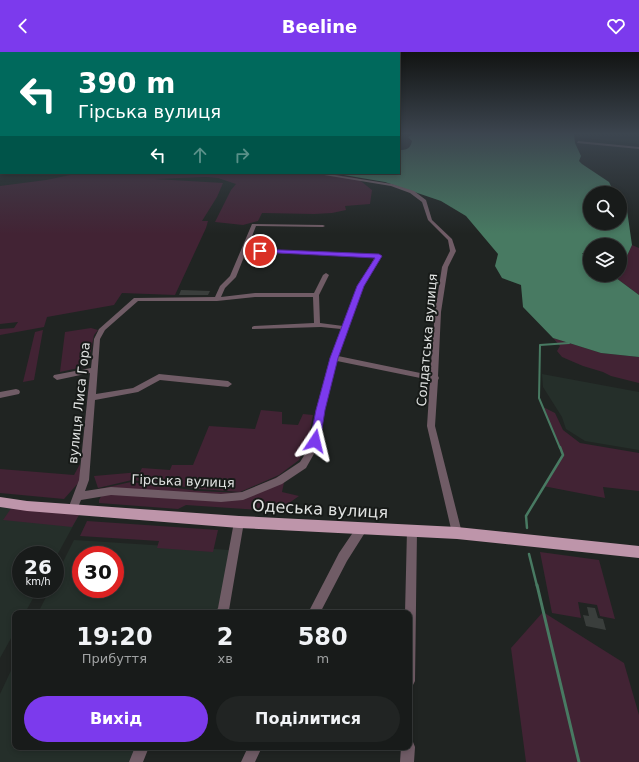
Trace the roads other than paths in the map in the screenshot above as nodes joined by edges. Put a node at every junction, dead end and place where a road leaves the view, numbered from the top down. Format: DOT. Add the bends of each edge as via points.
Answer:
graph roads {
  1 [pos="320,174"];
  2 [pos="323,226"];
  3 [pos="245,250"];
  4 [pos="326,275"];
  5 [pos="316,295"];
  6 [pos="216,299"];
  7 [pos="317,325"];
  8 [pos="254,328"];
  9 [pos="346,328"];
  10 [pos="334,358"];
  11 [pos="94,370"];
  12 [pos="56,377"];
  13 [pos="435,378"];
  14 [pos="228,384"];
  15 [pos="16,392"];
  16 [pos="0,395"];
  17 [pos="92,398"];
  18 [pos="78,496"];
  19 [pos="0,502"];
  20 [pos="73,509"];
  21 [pos="239,522"];
  22 [pos="362,528"];
  23 [pos="412,530"];
  24 [pos="457,532"];
  25 [pos="639,552"];
  26 [pos="223,610"];
  27 [pos="316,610"];
  28 [pos="410,610"];
  29 [pos="141,750"];
  30 [pos="254,750"];
  31 [pos="408,750"];
  32 [pos="136,762"];
  33 [pos="248,762"];
  34 [pos="407,762"];
  1 -- 13 [label="street, Солдатська вулиця" via="392,185 412,192 424,202 430,220 450,240 453,251 445,267 438,312"];
  2 -- 3 [label="street" via="254,225"];
  3 -- 6 [label="street" via="233,277 222,287"];
  3 -- 9 [label="street, Гірська вулиця" via="379,256 361,286"];
  4 -- 5 [label="street"];
  5 -- 6 [label="street" via="255,295"];
  5 -- 7 [label="street"];
  6 -- 11 [label="street, вулиця Лиса Гора" via="136,299 99,334"];
  7 -- 8 [label="street"];
  7 -- 9 [label="street"];
  9 -- 10 [label="street, Гірська вулиця"];
  10 -- 13 [label="street"];
  10 -- 18 [label="street, Гірська вулиця" via="311,452 303,465 279,481 244,496 221,498 111,491"];
  11 -- 12 [label="street"];
  11 -- 17 [label="street, вулиця Лиса Гора"];
  13 -- 24 [label="street, Солдатська вулиця" via="432,426"];
  14 -- 17 [label="street" via="159,376 135,390"];
  15 -- 16 [label="street"];
  17 -- 18 [label="street, вулиця Лиса Гора" via="84,480"];
  18 -- 20 [label="street, вулиця Лиса Гора"];
  19 -- 20 [label="main road, Одеська вулиця"];
  20 -- 21 [label="main road, Одеська вулиця"];
  21 -- 22 [label="main road, Одеська вулиця"];
  21 -- 26 [label="street"];
  22 -- 23 [label="main road, Одеська вулиця"];
  22 -- 27 [label="street" via="343,557"];
  23 -- 24 [label="main road, Одеська вулиця"];
  23 -- 28 [label="street"];
  24 -- 25 [label="main road, Одеська вулиця"];
  29 -- 32 [label="street"];
  30 -- 33 [label="street"];
  31 -- 34 [label="street"];
}
